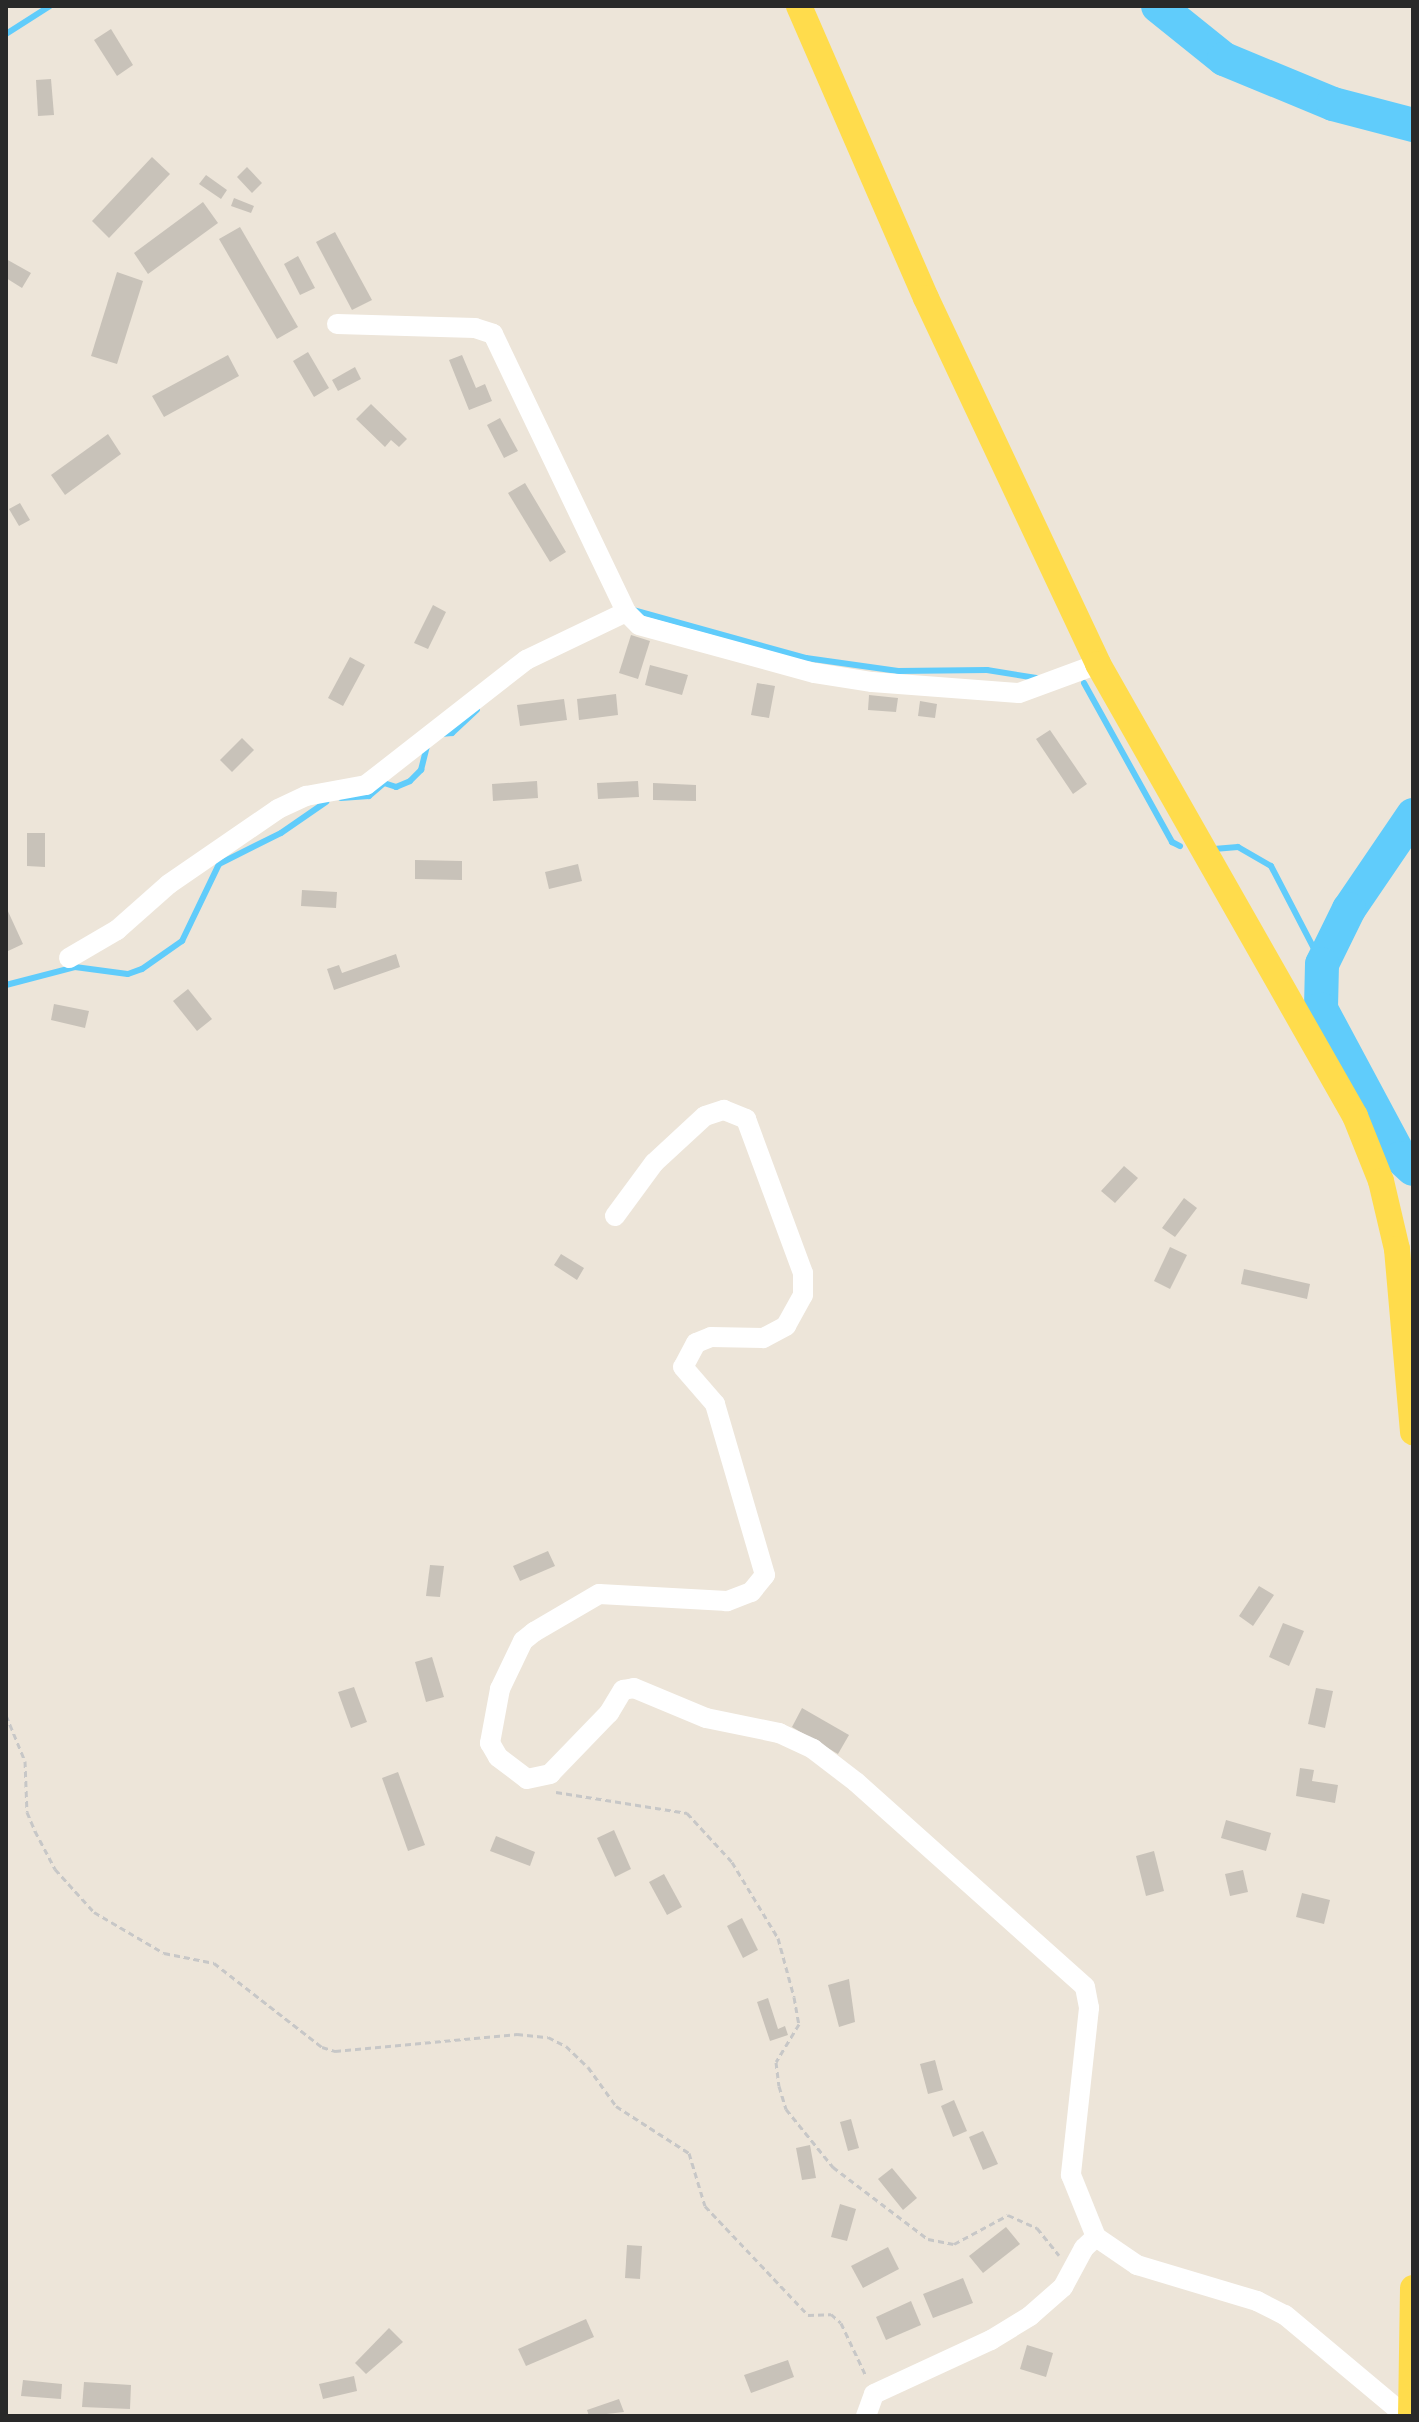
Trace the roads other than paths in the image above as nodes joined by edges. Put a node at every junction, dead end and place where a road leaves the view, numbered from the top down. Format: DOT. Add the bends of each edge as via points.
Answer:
graph roads {
  1 [pos="799,6"];
  2 [pos="337,324"];
  3 [pos="626,612"];
  4 [pos="1098,664"];
  5 [pos="69,958"];
  6 [pos="615,1216"];
  7 [pos="1413,1432"];
  8 [pos="1096,2237"];
  9 [pos="1413,2288"];
  10 [pos="866,2416"];
  11 [pos="1408,2416"];
  1 -- 4 [label="main road" via="926,298"];
  2 -- 3 [label="street" via="475,328 493,334"];
  3 -- 4 [label="street" via="639,625 815,673 872,682 1019,693"];
  3 -- 5 [label="street" via="526,660 366,785 306,796 278,809 169,884 117,930"];
  4 -- 7 [label="main road" via="1355,1116 1381,1181 1397,1249"];
  6 -- 8 [label="street" via="654,1163 705,1116 724,1110 746,1119 803,1273 803,1295 786,1326 763,1338 711,1337 696,1343 683,1367 715,1404 765,1575 751,1592 727,1601 599,1594 523,1641 500,1689 490,1743 513,1773 527,1779 550,1774 609,1713 623,1690 634,1688 706,1718 794,1738 856,1782 1085,1987 1089,2008 1071,2175"];
  8 -- 10 [label="street" via="1063,2287 1030,2316 991,2340 874,2394"];
  8 -- 11 [label="street" via="1137,2265 1257,2301 1285,2315"];
  9 -- 11 [label="main road"];
}
